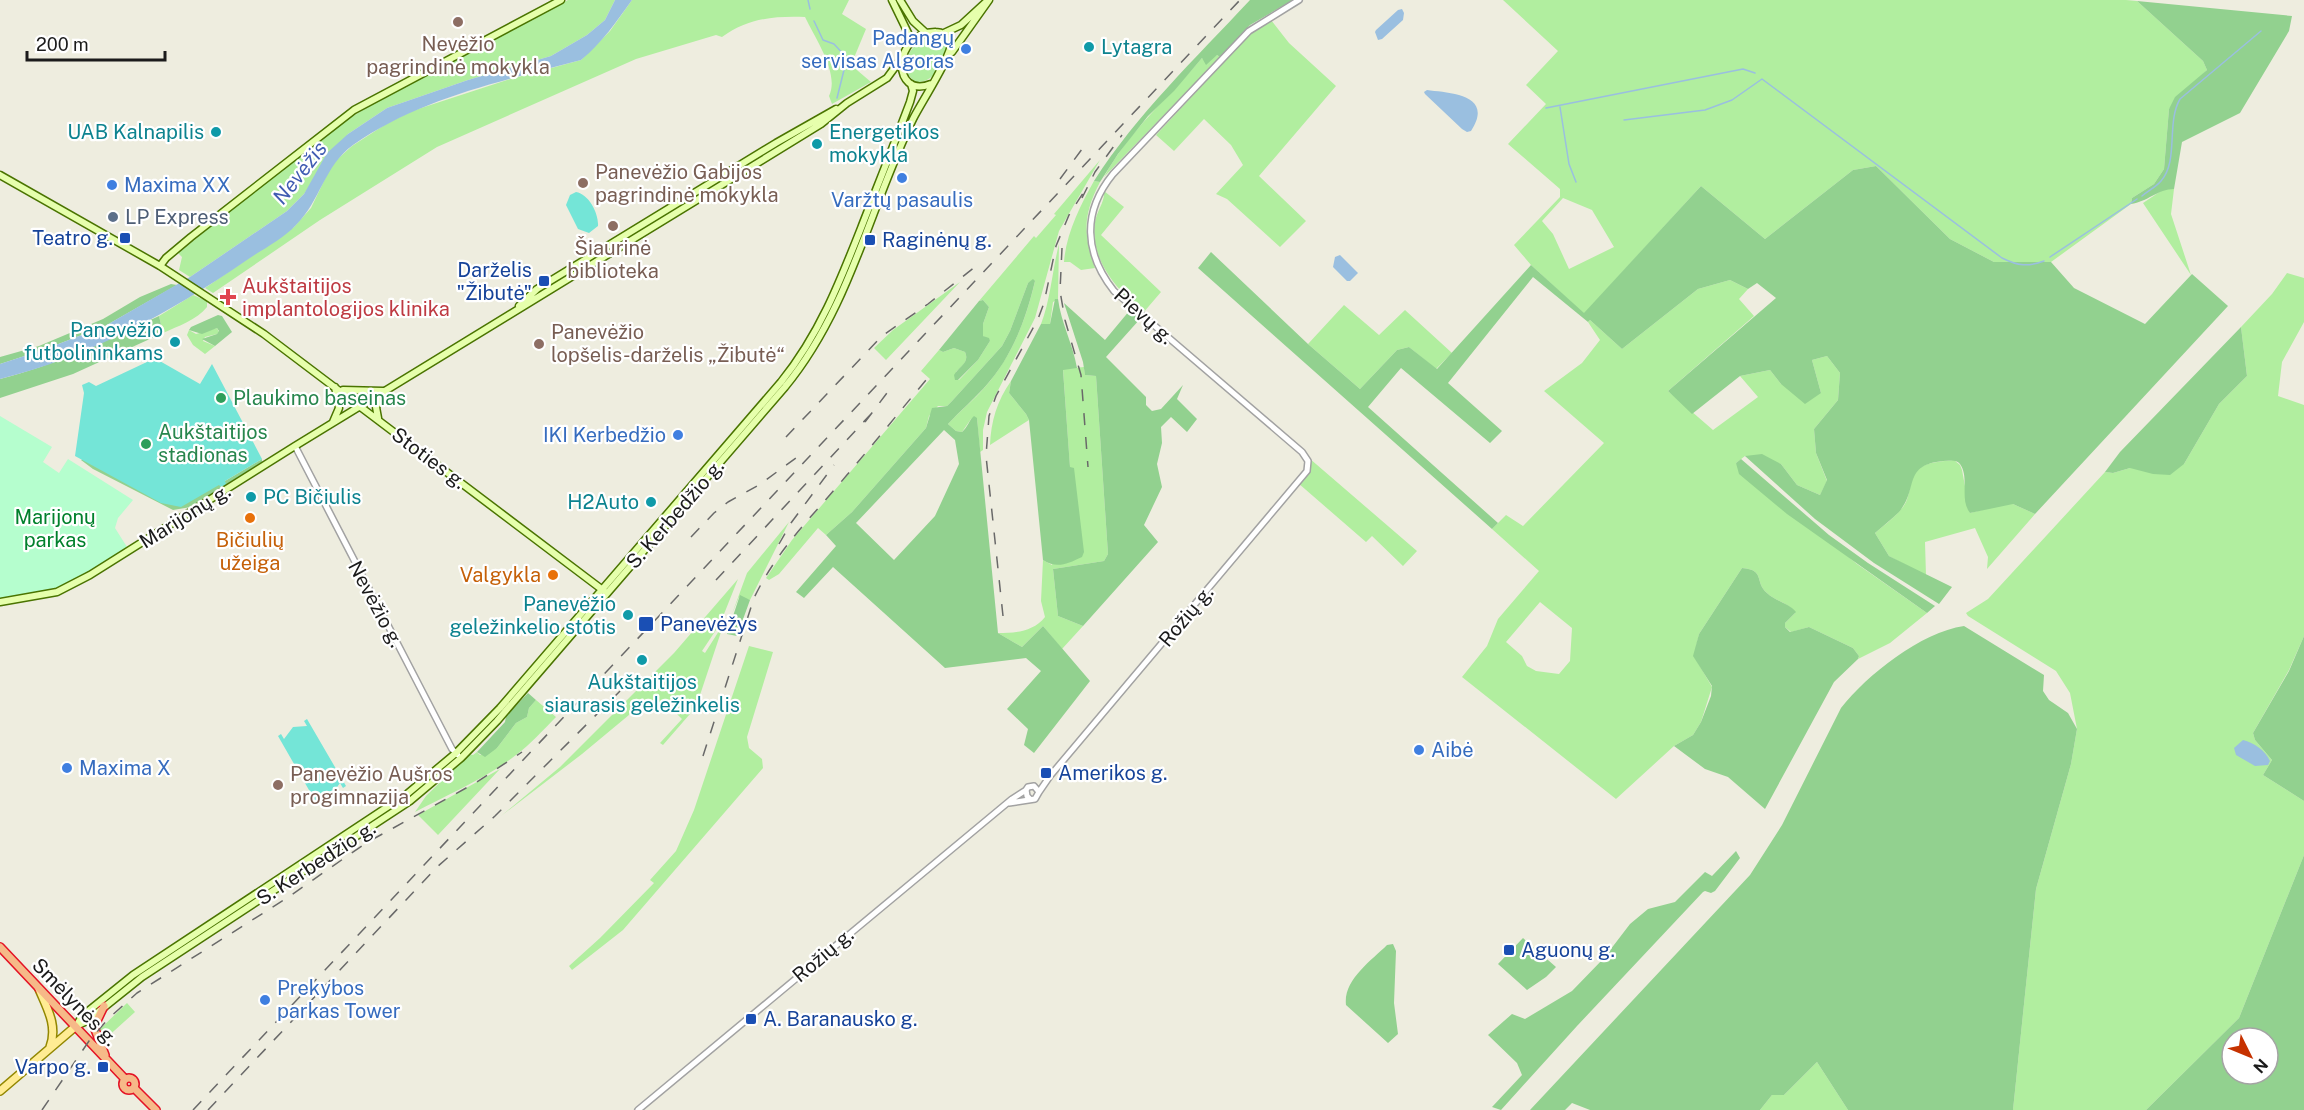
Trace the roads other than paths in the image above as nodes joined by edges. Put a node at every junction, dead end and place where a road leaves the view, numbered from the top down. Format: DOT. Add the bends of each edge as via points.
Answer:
graph roads {
  1 [pos="561,0"];
  2 [pos="892,0"];
  3 [pos="900,0"];
  4 [pos="988,0"];
  5 [pos="1299,0"];
  6 [pos="926,33"];
  7 [pos="944,33"];
  8 [pos="906,48"];
  9 [pos="949,55"];
  10 [pos="901,59"];
  11 [pos="904,76"];
  12 [pos="887,78"];
  13 [pos="911,84"];
  14 [pos="931,84"];
  15 [pos="0,175"];
  16 [pos="872,209"];
  17 [pos="160,266"];
  18 [pos="337,388"];
  19 [pos="385,391"];
  20 [pos="361,407"];
  21 [pos="380,421"];
  22 [pos="333,424"];
  23 [pos="296,446"];
  24 [pos="1298,483"];
  25 [pos="604,591"];
  26 [pos="0,602"];
  27 [pos="458,756"];
  28 [pos="1050,776"];
  29 [pos="1032,786"];
  30 [pos="1026,790"];
  31 [pos="1039,792"];
  32 [pos="1030,799"];
  33 [pos="1009,802"];
  34 [pos="0,947"];
  35 [pos="38,987"];
  36 [pos="104,1006"];
  37 [pos="76,1026"];
  38 [pos="50,1049"];
  39 [pos="107,1060"];
  40 [pos="0,1091"];
  41 [pos="156,1110"];
  42 [pos="638,1110"];
  1 -- 17 [label="main road" via="354,110 190,237"];
  2 -- 8 [label="main road" via="909,35"];
  3 -- 6 [label="main road"];
  4 -- 7 [label="main road" via="961,25"];
  4 -- 9 [label="main road"];
  5 -- 24 [label="street, Pievų g." via="1249,31 1113,174 1096,202 1090,228 1100,270 1121,298 1302,452 1308,466"];
  6 -- 7 [label="main road"];
  6 -- 8 [label="main road"];
  7 -- 9 [label="main road" via="951,44"];
  8 -- 10 [label="main road"];
  9 -- 14 [label="main road"];
  10 -- 11 [label="main road"];
  10 -- 12 [label="main road"];
  11 -- 12 [label="main road"];
  11 -- 13 [label="main road"];
  12 -- 19 [label="main road, Marijonų g." via="537,289 516,311"];
  13 -- 14 [label="main road"];
  13 -- 16 [label="main road, S. Kerbedžio g." via="910,102"];
  14 -- 16 [label="main road, S. Kerbedžio g."];
  15 -- 17 [label="main road, Stoties g."];
  16 -- 25 [label="main road, S. Kerbedžio g." via="817,330 792,368"];
  17 -- 18 [label="main road, Stoties g." via="264,334"];
  18 -- 19 [label="main road"];
  18 -- 20 [label="main road, Stoties g."];
  18 -- 22 [label="main road" via="339,408"];
  19 -- 20 [label="main road, Marijonų g."];
  19 -- 21 [label="main road" via="376,407"];
  20 -- 21 [label="main road, Stoties g."];
  20 -- 22 [label="main road, Marijonų g."];
  21 -- 25 [label="main road, Stoties g."];
  22 -- 23 [label="main road, Marijonų g."];
  23 -- 26 [label="main road, Marijonų g." via="76,584 47,594"];
  23 -- 27 [label="street, Nevėžio g."];
  24 -- 28 [label="street, Rožių g."];
  25 -- 27 [label="main road, S. Kerbedžio g." via="497,721"];
  27 -- 36 [label="main road, S. Kerbedžio g." via="410,801 142,976"];
  27 -- 37 [label="main road, S. Kerbedžio g." via="407,794 132,975 82,1016"];
  28 -- 29 [label="street, Rožių g."];
  28 -- 31 [label="street, Rožių g."];
  29 -- 30 [label="street"];
  29 -- 31 [label="street"];
  30 -- 32 [label="street"];
  30 -- 33 [label="street, Rožių g."];
  31 -- 32 [label="street"];
  32 -- 33 [label="street"];
  33 -- 42 [label="street, Rožių g."];
  34 -- 35 [label="highway, Smėlynės g."];
  35 -- 37 [label="highway, Smėlynės g."];
  35 -- 38 [label="main road" via="53,1027"];
  36 -- 37 [label="main road, S. Kerbedžio g."];
  36 -- 39 [label="highway" via="94,1027"];
  37 -- 38 [label="main road, S. Kerbedžio g."];
  37 -- 39 [label="highway, Smėlynės g."];
  38 -- 40 [label="main road, S. Kerbedžio g."];
  39 -- 41 [label="highway, Smėlynės g." via="125,1079 125,1089 134,1089"];
}
